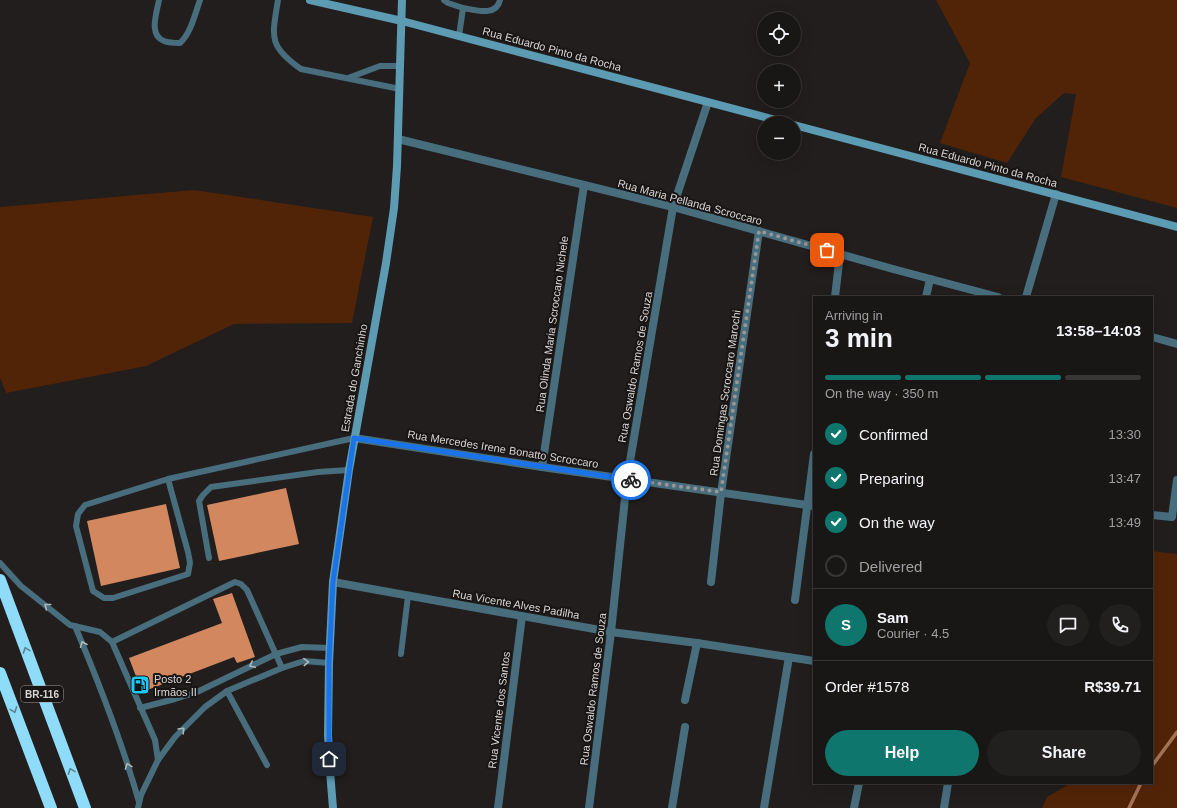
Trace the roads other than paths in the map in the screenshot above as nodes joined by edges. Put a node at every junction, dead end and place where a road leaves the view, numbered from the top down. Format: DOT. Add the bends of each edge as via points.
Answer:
graph roads {
  1 [pos="159,0"];
  2 [pos="200,0"];
  3 [pos="278,0"];
  4 [pos="310,0"];
  5 [pos="402,0"];
  6 [pos="444,0"];
  7 [pos="500,0"];
  8 [pos="325,1"];
  9 [pos="463,8"];
  10 [pos="402,21"];
  11 [pos="459,36"];
  12 [pos="400,66"];
  13 [pos="348,78"];
  14 [pos="400,89"];
  15 [pos="708,102"];
  16 [pos="761,116"];
  17 [pos="801,127"];
  18 [pos="398,139"];
  19 [pos="584,185"];
  20 [pos="1056,194"];
  21 [pos="673,207"];
  22 [pos="1177,227"];
  23 [pos="759,231"];
  24 [pos="840,254"];
  25 [pos="930,279"];
  26 [pos="835,296"];
  27 [pos="926,296"];
  28 [pos="994,296"];
  29 [pos="1026,296"];
  30 [pos="1153,337"];
  31 [pos="1177,344"];
  32 [pos="354,438"];
  33 [pos="542,467"];
  34 [pos="349,470"];
  35 [pos="813,471"];
  36 [pos="168,479"];
  37 [pos="627,479"];
  38 [pos="1177,480"];
  39 [pos="721,492"];
  40 [pos="811,505"];
  41 [pos="1153,515"];
  42 [pos="209,558"];
  43 [pos="0,563"];
  44 [pos="0,580"];
  45 [pos="333,582"];
  46 [pos="711,582"];
  47 [pos="408,596"];
  48 [pos="795,600"];
  49 [pos="522,616"];
  50 [pos="75,626"];
  51 [pos="611,632"];
  52 [pos="112,642"];
  53 [pos="696,642"];
  54 [pos="330,648"];
  55 [pos="276,654"];
  56 [pos="401,654"];
  57 [pos="789,657"];
  58 [pos="813,661"];
  59 [pos="329,663"];
  60 [pos="282,668"];
  61 [pos="0,673"];
  62 [pos="227,691"];
  63 [pos="685,700"];
  64 [pos="140,708"];
  65 [pos="685,727"];
  66 [pos="158,760"];
  67 [pos="267,766"];
  68 [pos="859,784"];
  69 [pos="948,784"];
  70 [pos="138,806"];
  71 [pos="51,808"];
  72 [pos="85,808"];
  73 [pos="333,808"];
  74 [pos="498,808"];
  75 [pos="589,808"];
  76 [pos="672,808"];
  77 [pos="764,808"];
  78 [pos="854,808"];
  79 [pos="944,808"];
  1 -- 2 [label="lane" via="154,29 158,38 164,42 180,43 185,39"];
  3 -- 13 [label="lane" via="274,41 289,62 301,69"];
  4 -- 8 [label="main road, Rua Eduardo Pinto da Rocha"];
  5 -- 10 [label="main road, Estrada do Ganchinho"];
  6 -- 9 [label="lane"];
  7 -- 9 [label="lane" via="493,11"];
  8 -- 10 [label="main road, Rua Eduardo Pinto da Rocha"];
  9 -- 11 [label="lane"];
  10 -- 11 [label="main road, Rua Eduardo Pinto da Rocha"];
  10 -- 12 [label="main road, Estrada do Ganchinho"];
  11 -- 15 [label="main road, Rua Eduardo Pinto da Rocha"];
  12 -- 13 [label="lane" via="380,66"];
  12 -- 14 [label="main road, Estrada do Ganchinho"];
  13 -- 14 [label="lane"];
  14 -- 18 [label="main road, Estrada do Ganchinho"];
  15 -- 16 [label="main road, Rua Eduardo Pinto da Rocha"];
  15 -- 21 [label="street, Rua Oswaldo Ramos de Souza"];
  17 -- 20 [label="main road, Rua Eduardo Pinto da Rocha"];
  18 -- 19 [label="street, Rua Maria Pellanda Scroccaro"];
  18 -- 32 [label="main road, Estrada do Ganchinho" via="391,234"];
  19 -- 21 [label="street, Rua Maria Pellanda Scroccaro"];
  19 -- 33 [label="street, Rua Olinda Maria Scroccaro Nichele"];
  20 -- 22 [label="main road, Rua Eduardo Pinto da Rocha"];
  20 -- 29 [label="street"];
  21 -- 23 [label="street, Rua Maria Pellanda Scroccaro"];
  21 -- 37 [label="street, Rua Oswaldo Ramos de Souza"];
  23 -- 24 [label="street, Rua Maria Pellanda Scroccaro"];
  23 -- 39 [label="street, Rua Domingas Scroccaro Marochi"];
  24 -- 25 [label="street, Rua Maria Pellanda Scroccaro"];
  24 -- 26 [label="street"];
  25 -- 27 [label="street"];
  25 -- 28 [label="street, Rua Maria Pellanda Scroccaro"];
  30 -- 31 [label="street"];
  32 -- 33 [label="street, Rua Mercedes Irene Bonatto Scroccaro"];
  32 -- 34 [label="main road, Estrada do Ganchinho"];
  32 -- 36 [label="lane"];
  33 -- 37 [label="street, Rua Mercedes Irene Bonatto Scroccaro"];
  34 -- 42 [label="lane" via="211,487 199,501"];
  34 -- 45 [label="main road, Estrada do Ganchinho"];
  35 -- 40 [label="street"];
  36 -- 36 [label="lane" via="188,552 188,574 114,598 104,598 93,591 76,526 78,514 85,505"];
  37 -- 39 [label="street, Rua Mercedes Irene Bonatto Scroccaro"];
  37 -- 51 [label="street, Rua Oswaldo Ramos de Souza"];
  38 -- 41 [label="street" via="1172,517"];
  39 -- 40 [label="street, Rua Mercedes Irene Bonatto Scroccaro"];
  39 -- 46 [label="street, Rua Domingas Scroccaro Marochi"];
  40 -- 48 [label="street"];
  50 -- 43 [label="lane, one-way" via="70,625 21,586"];
  72 -- 44 [label="highway, BR-116, one-way"];
  45 -- 47 [label="street, Rua Vicente Alves Padilha"];
  45 -- 54 [label="main road, Estrada do Ganchinho"];
  47 -- 49 [label="street, Rua Vicente Alves Padilha"];
  47 -- 56 [label="lane"];
  49 -- 51 [label="street, Rua Vicente Alves Padilha"];
  49 -- 74 [label="street, Rua Vicente dos Santos"];
  50 -- 52 [label="lane" via="100,632"];
  70 -- 50 [label="lane, one-way" via="131,772"];
  51 -- 53 [label="street, Rua Vicente Alves Padilha"];
  51 -- 75 [label="street, Rua Oswaldo Ramos de Souza"];
  52 -- 55 [label="lane" via="235,582 247,590"];
  52 -- 64 [label="lane"];
  53 -- 57 [label="street, Rua Vicente Alves Padilha"];
  53 -- 63 [label="street"];
  54 -- 55 [label="lane" via="302,647"];
  54 -- 59 [label="main road, Estrada do Ganchinho"];
  55 -- 60 [label="lane"];
  55 -- 64 [label="lane, one-way" via="197,692"];
  57 -- 58 [label="street, Rua Vicente Alves Padilha"];
  57 -- 77 [label="street"];
  60 -- 59 [label="lane, one-way" via="304,661"];
  59 -- 73 [label="main road, Estrada do Ganchinho" via="329,757"];
  60 -- 62 [label="lane"];
  61 -- 71 [label="highway, BR-116, one-way"];
  66 -- 62 [label="lane, one-way" via="175,737"];
  62 -- 67 [label="lane"];
  64 -- 66 [label="lane" via="154,740"];
  65 -- 76 [label="street"];
  66 -- 70 [label="lane"];
  68 -- 78 [label="street"];
  69 -- 79 [label="street"];
}
